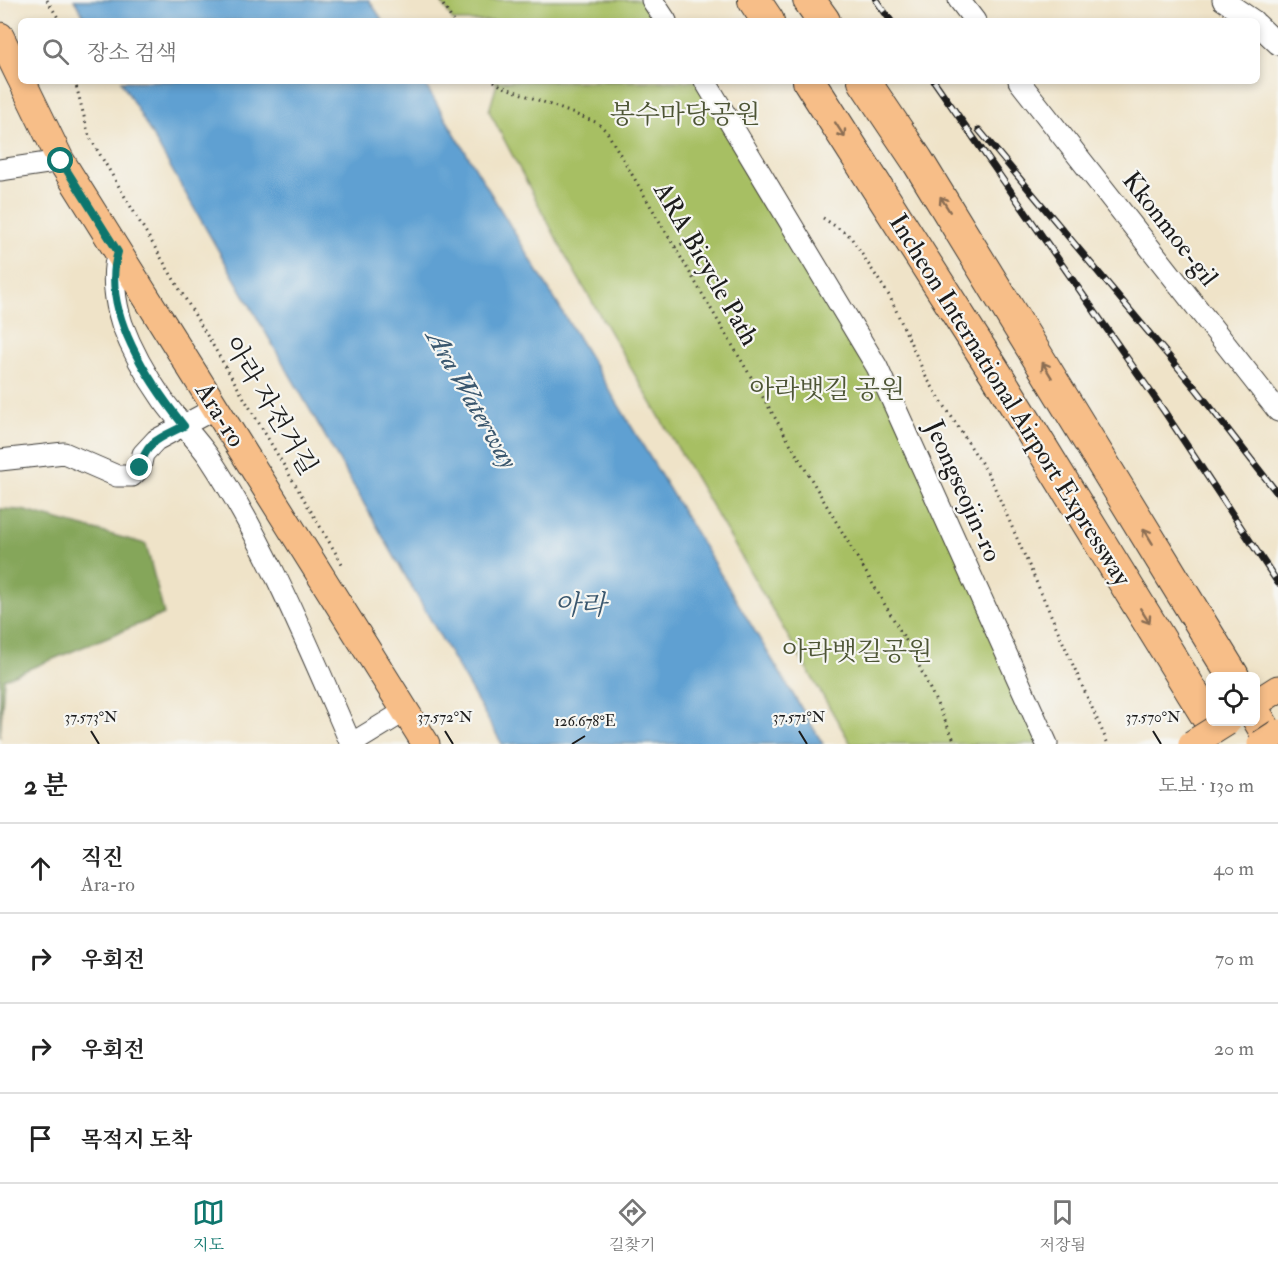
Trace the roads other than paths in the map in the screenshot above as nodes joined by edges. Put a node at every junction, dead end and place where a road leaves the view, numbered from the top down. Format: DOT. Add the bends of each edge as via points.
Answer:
graph roads {
  1 [pos="652,0"];
  2 [pos="754,0"];
  3 [pos="809,0"];
  4 [pos="959,0"];
  5 [pos="1223,0"];
  6 [pos="1255,15"];
  7 [pos="664,18"];
  8 [pos="766,18"];
  9 [pos="822,18"];
  10 [pos="973,18"];
  11 [pos="1260,21"];
  12 [pos="0,36"];
  13 [pos="1278,44"];
  14 [pos="18,74"];
  15 [pos="23,84"];
  16 [pos="707,84"];
  17 [pos="811,84"];
  18 [pos="866,84"];
  19 [pos="1021,84"];
  20 [pos="61,161"];
  21 [pos="0,170"];
  22 [pos="118,252"];
  23 [pos="216,408"];
  24 [pos="1278,411"];
  25 [pos="184,426"];
  26 [pos="0,460"];
  27 [pos="1231,672"];
  28 [pos="1278,689"];
  29 [pos="1260,700"];
  30 [pos="405,711"];
  31 [pos="1206,713"];
  32 [pos="1260,722"];
  33 [pos="1214,726"];
  34 [pos="1221,726"];
  35 [pos="1278,733"];
  36 [pos="351,744"];
  37 [pos="426,744"];
  38 [pos="1047,744"];
  39 [pos="1192,744"];
  40 [pos="1225,744"];
  41 [pos="1261,744"];
  42 [pos="1273,744"];
  1 -- 7 [label="street"];
  2 -- 8 [label="highway"];
  3 -- 9 [label="highway"];
  4 -- 10 [label="street"];
  5 -- 6 [label="street"];
  11 -- 13 [label="street"];
  12 -- 14 [label="main road, Ara-ro"];
  15 -- 20 [label="main road, Ara-ro"];
  16 -- 38 [label="street, Jeongseojin-ro" via="877,366"];
  17 -- 31 [label="highway, Incheon International Airport Expressway, one-way"];
  27 -- 18 [label="highway, Incheon International Airport Expressway, one-way" via="936,190"];
  19 -- 24 [label="street, Kkonmoe-gil"];
  20 -- 21 [label="street"];
  20 -- 22 [label="main road, Ara-ro"];
  22 -- 23 [label="main road, Ara-ro"];
  22 -- 25 [label="street" via="113,267 122,322 137,357"];
  23 -- 25 [label="street"];
  23 -- 30 [label="main road, Ara-ro"];
  25 -- 26 [label="street" via="156,440 143,454 140,468 132,476 117,476 64,453"];
  25 -- 36 [label="street" via="208,456 246,520 300,626"];
  28 -- 29 [label="main road"];
  30 -- 36 [label="street"];
  30 -- 37 [label="main road, Ara-ro"];
  32 -- 42 [label="highway"];
  33 -- 40 [label="highway, Incheon International Airport Expressway"];
  34 -- 39 [label="main road, bridge"];
  35 -- 41 [label="main road, bridge"];
}
